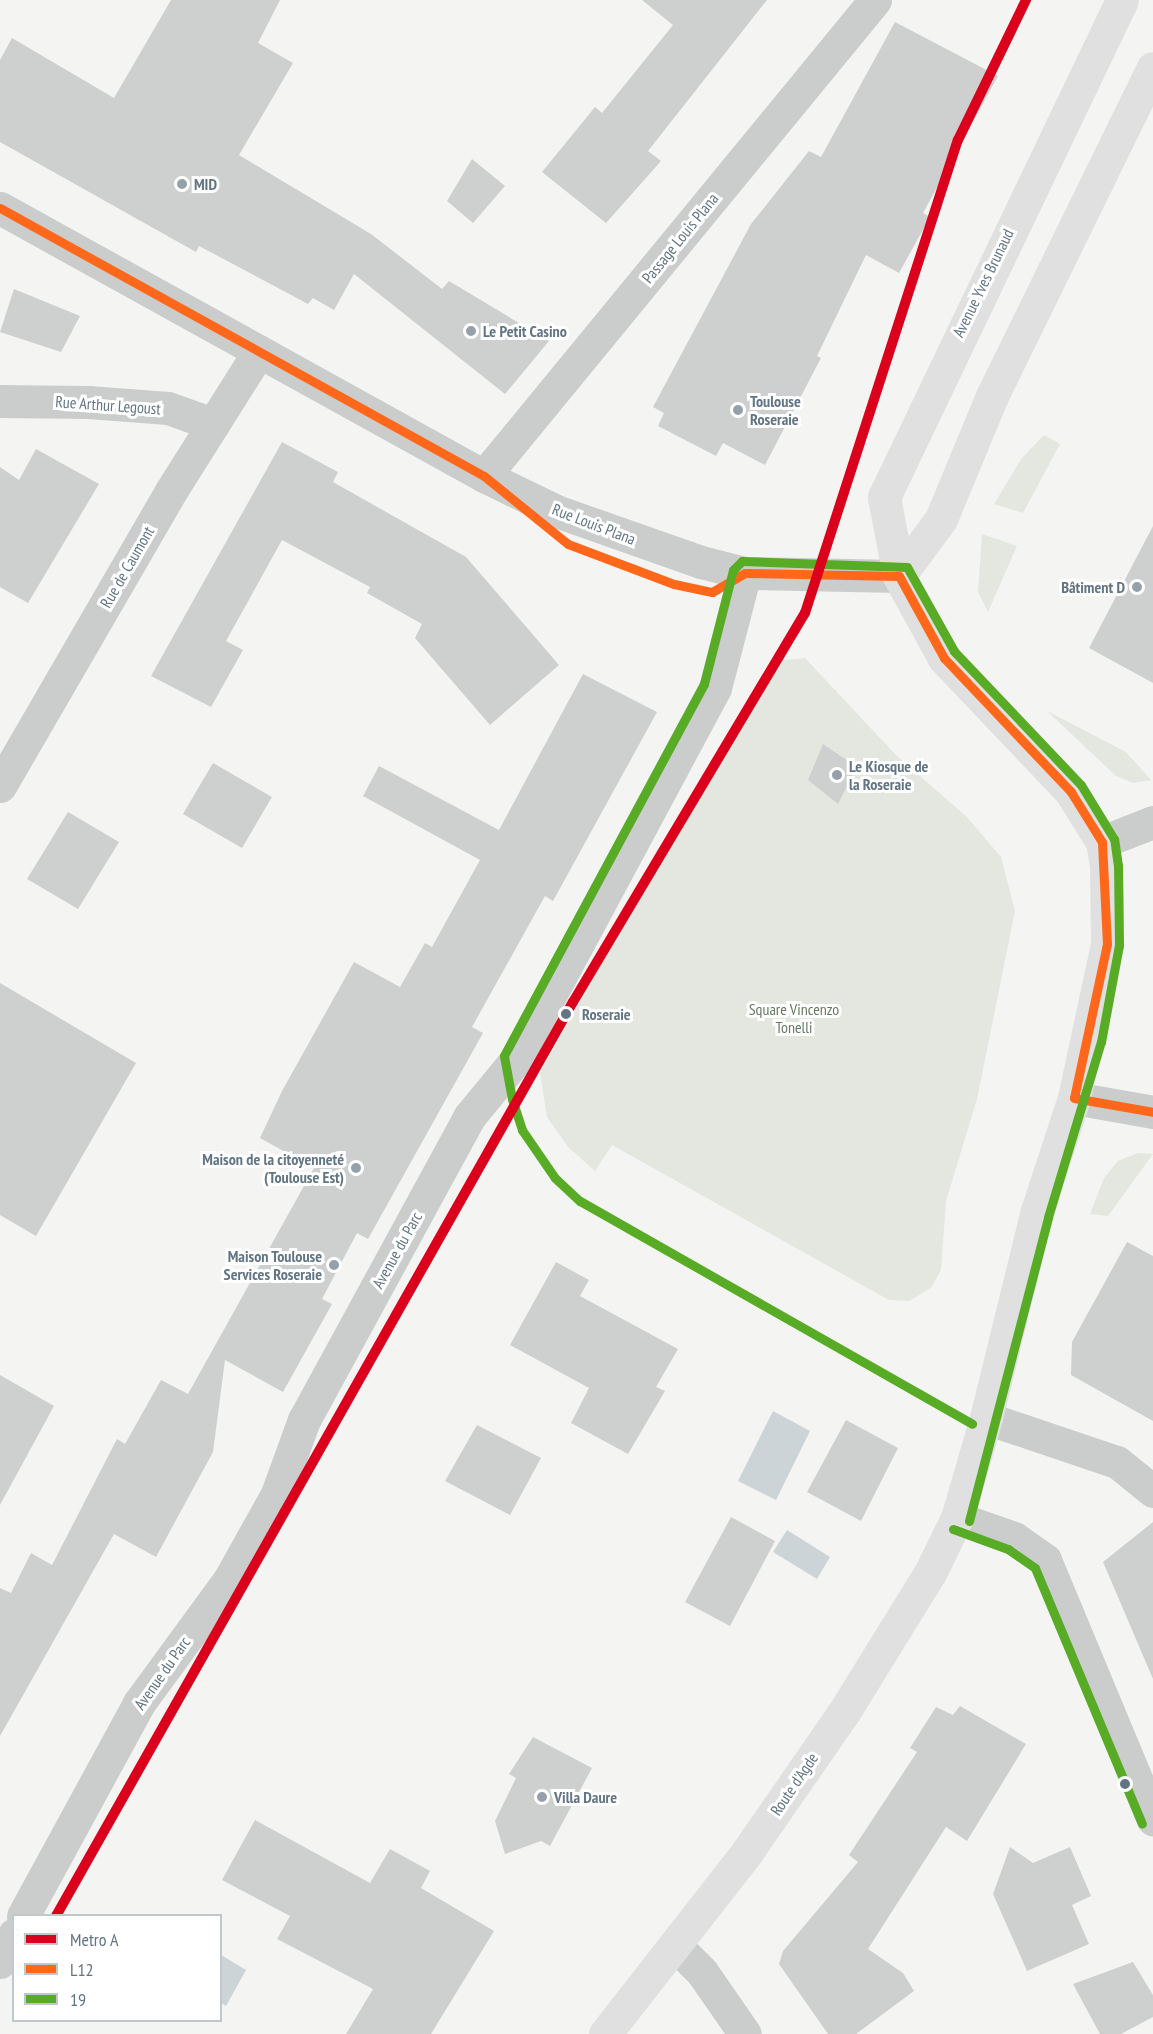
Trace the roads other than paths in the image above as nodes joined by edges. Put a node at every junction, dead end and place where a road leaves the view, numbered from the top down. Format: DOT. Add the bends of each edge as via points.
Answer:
graph roads {
  1 [pos="875,0"];
  2 [pos="1122,0"];
  3 [pos="1153,68"];
  4 [pos="0,208"];
  5 [pos="259,351"];
  6 [pos="0,401"];
  7 [pos="213,424"];
  8 [pos="484,476"];
  9 [pos="745,573"];
  10 [pos="899,576"];
  11 [pos="0,786"];
  12 [pos="1153,822"];
  13 [pos="1102,842"];
  14 [pos="1074,1098"];
  15 [pos="1153,1112"];
  16 [pos="986,1418"];
  17 [pos="1153,1491"];
  18 [pos="957,1518"];
  19 [pos="1153,1819"];
  20 [pos="24,1914"];
  21 [pos="12,1938"];
  22 [pos="677,1947"];
  23 [pos="0,1962"];
  24 [pos="605,2034"];
  25 [pos="745,2034"];
  1 -- 8 [label="street, Passage Louis Plana"];
  2 -- 10 [label="main road, Avenue Yves Brunaud" via="884,497"];
  3 -- 10 [label="main road" via="992,396 941,519"];
  4 -- 5 [label="street, Rue Louis Plana"];
  5 -- 7 [label="street, Rue de Caumont"];
  5 -- 8 [label="street, Rue Louis Plana"];
  6 -- 7 [label="street, Rue Arthur Legoust" via="168,408"];
  7 -- 11 [label="street, Rue de Caumont"];
  8 -- 9 [label="street, Rue Louis Plana" via="566,515 701,562"];
  9 -- 10 [label="street, Rue Louis Plana"];
  9 -- 20 [label="street, Avenue du Parc" via="715,688 515,1061 469,1117 304,1420 277,1494 229,1580 139,1703"];
  10 -- 13 [label="main road, Avenue Yves Brunaud" via="944,658 1071,792"];
  12 -- 13 [label="street"];
  13 -- 14 [label="main road, Avenue Yves Brunaud" via="1107,944"];
  14 -- 15 [label="street"];
  14 -- 16 [label="main road, Avenue Yves Brunaud" via="1036,1214"];
  16 -- 17 [label="street" via="1117,1462"];
  16 -- 18 [label="main road, Avenue Yves Brunaud"];
  18 -- 19 [label="street" via="1014,1538 1045,1560"];
  18 -- 22 [label="main road, Route d'Agde" via="930,1573 844,1712"];
  21 -- 23 [label="street"];
  22 -- 24 [label="main road, Route d'Agde"];
  22 -- 25 [label="street" via="702,1972"];
}
